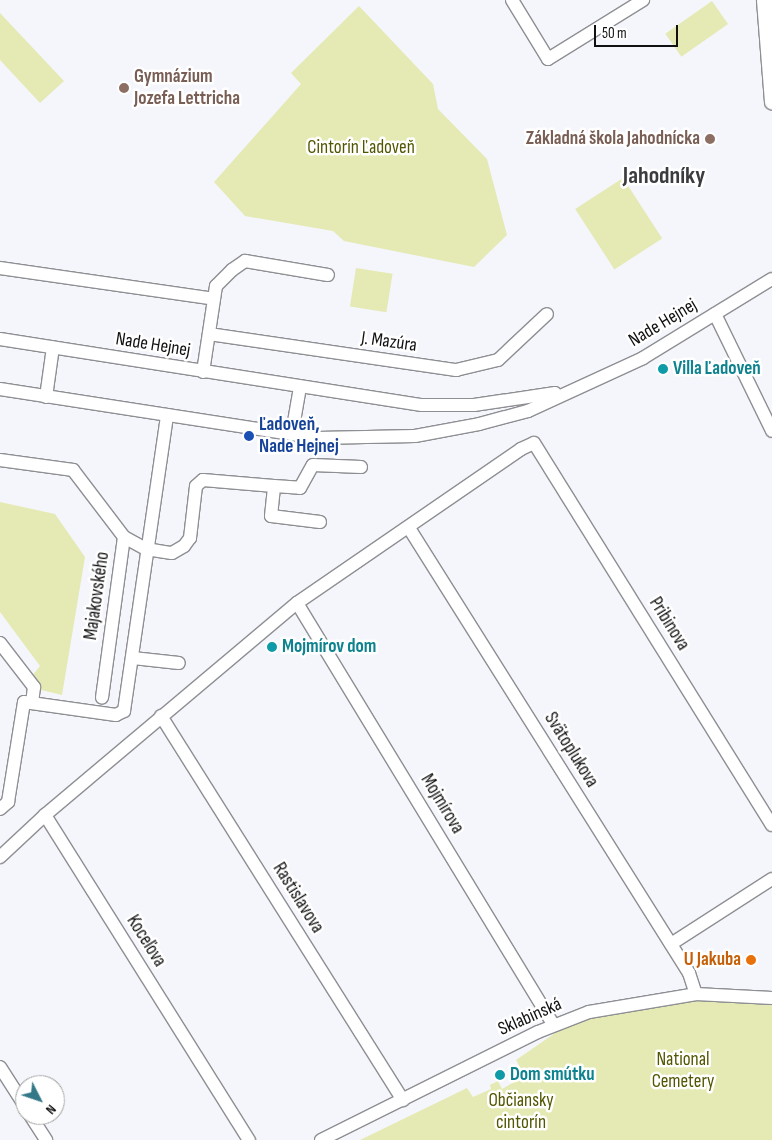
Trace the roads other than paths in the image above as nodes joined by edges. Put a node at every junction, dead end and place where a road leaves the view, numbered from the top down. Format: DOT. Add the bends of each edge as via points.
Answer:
graph roads {
  1 [pos="512,0"];
  2 [pos="643,0"];
  3 [pos="764,0"];
  4 [pos="772,102"];
  5 [pos="0,268"];
  6 [pos="328,275"];
  7 [pos="772,279"];
  8 [pos="214,299"];
  9 [pos="547,314"];
  10 [pos="715,314"];
  11 [pos="209,334"];
  12 [pos="0,339"];
  13 [pos="53,347"];
  14 [pos="203,372"];
  15 [pos="300,387"];
  16 [pos="0,389"];
  17 [pos="569,390"];
  18 [pos="46,397"];
  19 [pos="167,415"];
  20 [pos="772,432"];
  21 [pos="292,433"];
  22 [pos="0,460"];
  23 [pos="361,468"];
  24 [pos="274,486"];
  25 [pos="320,522"];
  26 [pos="409,528"];
  27 [pos="124,537"];
  28 [pos="146,549"];
  29 [pos="298,603"];
  30 [pos="0,643"];
  31 [pos="133,658"];
  32 [pos="179,663"];
  33 [pos="102,697"];
  34 [pos="28,702"];
  35 [pos="161,716"];
  36 [pos="0,809"];
  37 [pos="45,815"];
  38 [pos="772,825"];
  39 [pos="0,857"];
  40 [pos="772,879"];
  41 [pos="671,944"];
  42 [pos="696,994"];
  43 [pos="772,998"];
  44 [pos="554,1025"];
  45 [pos="0,1067"];
  46 [pos="15,1090"];
  47 [pos="404,1100"];
  48 [pos="36,1125"];
  49 [pos="46,1140"];
  50 [pos="248,1140"];
  51 [pos="321,1140"];
  1 -- 2 [label="street" via="548,59"];
  3 -- 4 [label="main road"];
  5 -- 8 [label="street"];
  6 -- 8 [label="street" via="245,262 216,286"];
  7 -- 10 [label="street, Nade Hejnej"];
  8 -- 11 [label="street"];
  9 -- 11 [label="street, J. Mazúra" via="498,360 456,370"];
  10 -- 17 [label="street, Nade Hejnej" via="643,358"];
  10 -- 20 [label="street"];
  11 -- 14 [label="street"];
  12 -- 13 [label="street, Nade Hejnej"];
  13 -- 14 [label="street, Nade Hejnej"];
  13 -- 18 [label="street"];
  14 -- 15 [label="street, Nade Hejnej"];
  15 -- 17 [label="street, Nade Hejnej" via="446,406 474,405"];
  15 -- 21 [label="street"];
  16 -- 18 [label="street, Nade Hejnej"];
  17 -- 21 [label="street, Nade Hejnej" via="528,411 415,436 343,439"];
  18 -- 19 [label="street, Nade Hejnej"];
  19 -- 21 [label="street, Nade Hejnej"];
  19 -- 28 [label="street"];
  22 -- 27 [label="street, Majakovského" via="73,470"];
  23 -- 24 [label="street" via="313,465 300,488"];
  24 -- 25 [label="street" via="271,516"];
  24 -- 28 [label="street" via="203,480 196,486 190,538 184,546 172,553"];
  26 -- 29 [label="street"];
  26 -- 38 [label="street, Pribinova" via="534,443"];
  26 -- 41 [label="street, Svätoplukova"];
  27 -- 28 [label="street"];
  27 -- 33 [label="street, Majakovského"];
  28 -- 31 [label="street"];
  29 -- 35 [label="street"];
  29 -- 44 [label="street, Mojmírova"];
  30 -- 34 [label="street" via="34,687"];
  31 -- 32 [label="street"];
  31 -- 34 [label="street" via="124,711 116,715"];
  34 -- 36 [label="street" via="8,802"];
  35 -- 37 [label="street"];
  35 -- 47 [label="street, Rastislavova"];
  37 -- 39 [label="street"];
  37 -- 50 [label="street, Koceľova"];
  40 -- 41 [label="street"];
  41 -- 42 [label="street, Svätoplukova" via="689,973"];
  42 -- 43 [label="street, Sklabinská"];
  42 -- 44 [label="street, Sklabinská" via="606,1007"];
  44 -- 47 [label="street, Sklabinská"];
  45 -- 46 [label="street"];
  47 -- 51 [label="street, Sklabinská"];
  48 -- 49 [label="street"];
}
